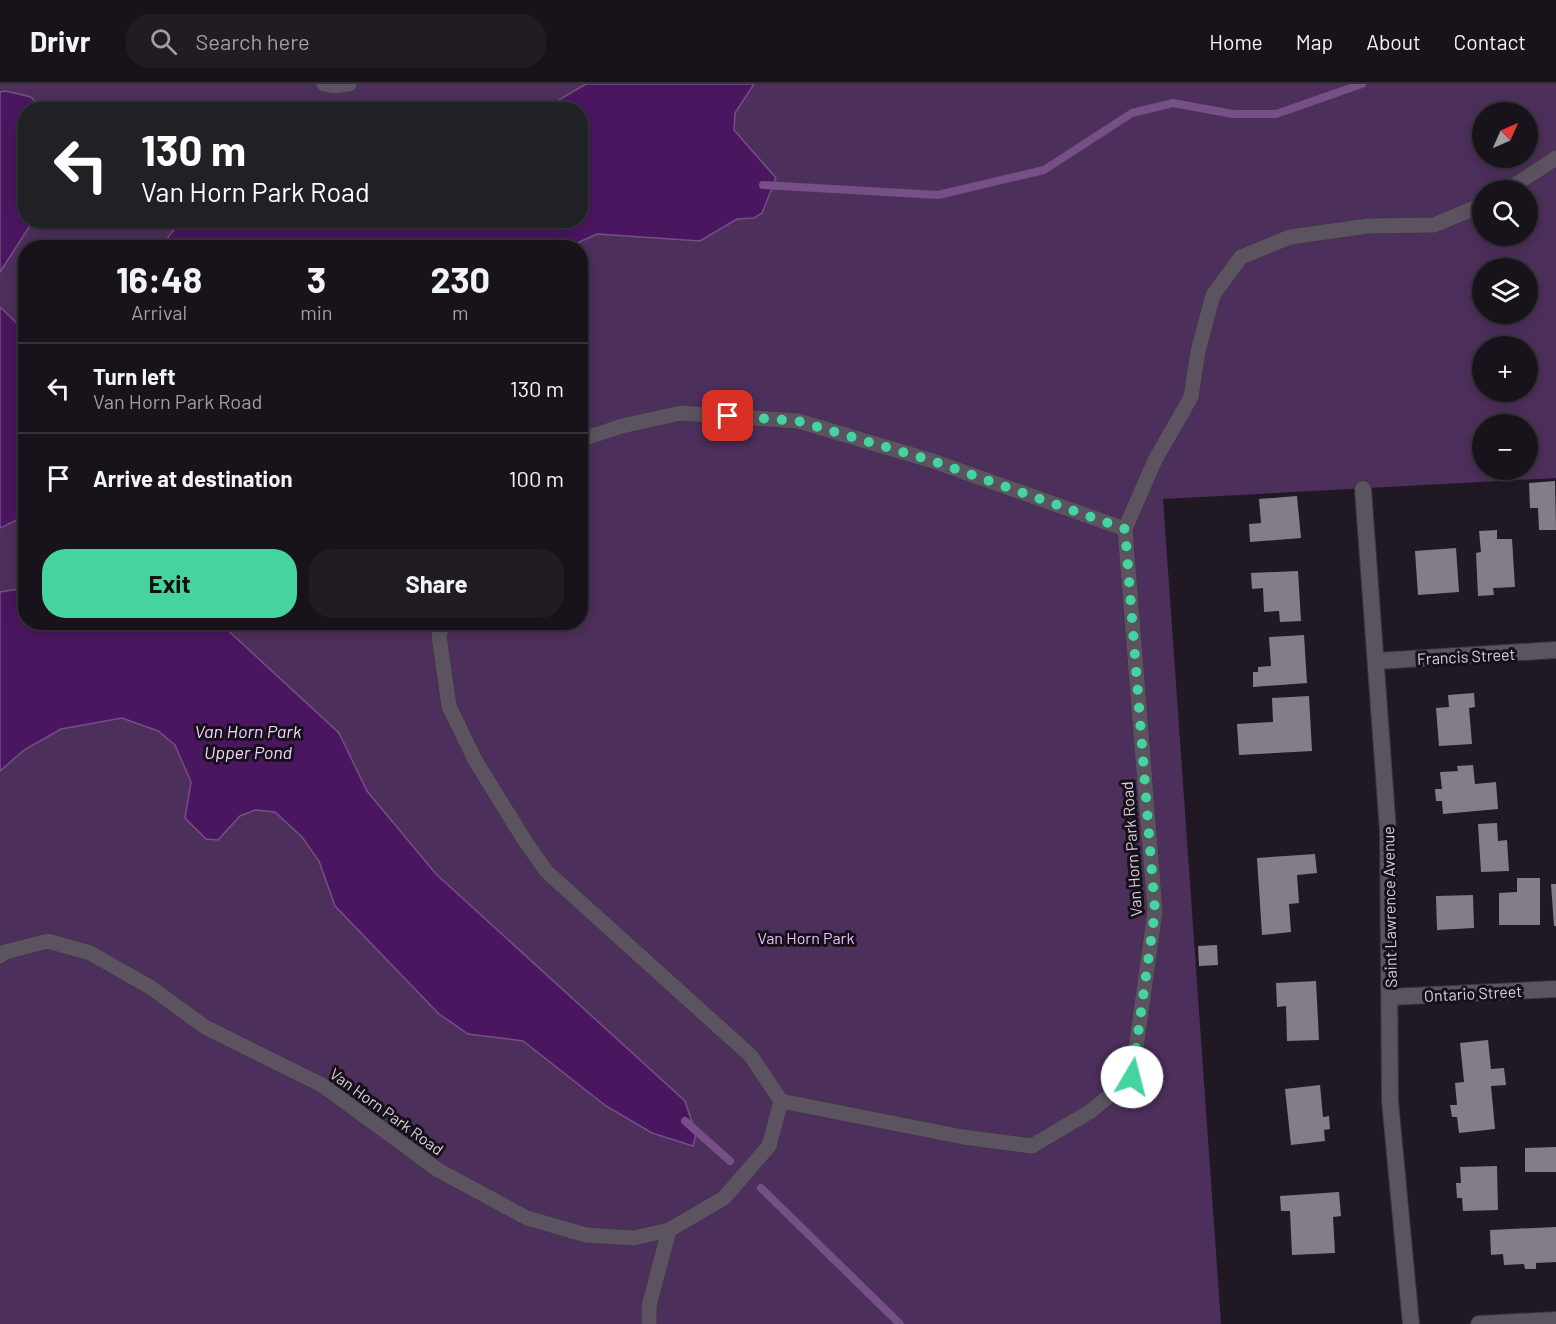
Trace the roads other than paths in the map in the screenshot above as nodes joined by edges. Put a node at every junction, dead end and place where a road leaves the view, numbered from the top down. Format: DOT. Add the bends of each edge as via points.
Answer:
graph roads {
  1 [pos="324,84"];
  2 [pos="349,84"];
  3 [pos="1556,158"];
  4 [pos="1522,180"];
  5 [pos="1472,209"];
  6 [pos="588,437"];
  7 [pos="1363,489"];
  8 [pos="1125,529"];
  9 [pos="441,630"];
  10 [pos="1556,650"];
  11 [pos="1377,661"];
  12 [pos="0,956"];
  13 [pos="1556,989"];
  14 [pos="1390,997"];
  15 [pos="781,1101"];
  16 [pos="669,1230"];
  17 [pos="1556,1320"];
  18 [pos="648,1324"];
  19 [pos="1411,1324"];
  20 [pos="1479,1324"];
  1 -- 2 [label="lane"];
  3 -- 4 [label="lane"];
  5 -- 8 [label="lane, Van Horn Park Road" via="1434,225 1368,226 1290,237 1241,257 1213,295 1191,397 1155,460"];
  6 -- 8 [label="lane" via="681,414 798,421 933,461"];
  7 -- 11 [label="street, Saint Lawrence Avenue"];
  8 -- 15 [label="lane, Van Horn Park Road" via="1155,911 1132,1077 1091,1111 1032,1146 963,1137"];
  9 -- 15 [label="lane" via="450,706 475,760 525,841 548,872 751,1056"];
  10 -- 11 [label="street, Francis Street"];
  11 -- 14 [label="street, Saint Lawrence Avenue" via="1388,831"];
  12 -- 16 [label="lane, Van Horn Park Road" via="48,941 90,953 150,987 205,1027 322,1085 438,1170 527,1218 586,1234 634,1238"];
  13 -- 14 [label="street, Ontario Street"];
  14 -- 19 [label="street, Saint Lawrence Avenue" via="1390,1101"];
  15 -- 16 [label="lane, Van Horn Park Road" via="769,1146 724,1198"];
  16 -- 18 [label="lane"];
  17 -- 20 [label="street"];
}
